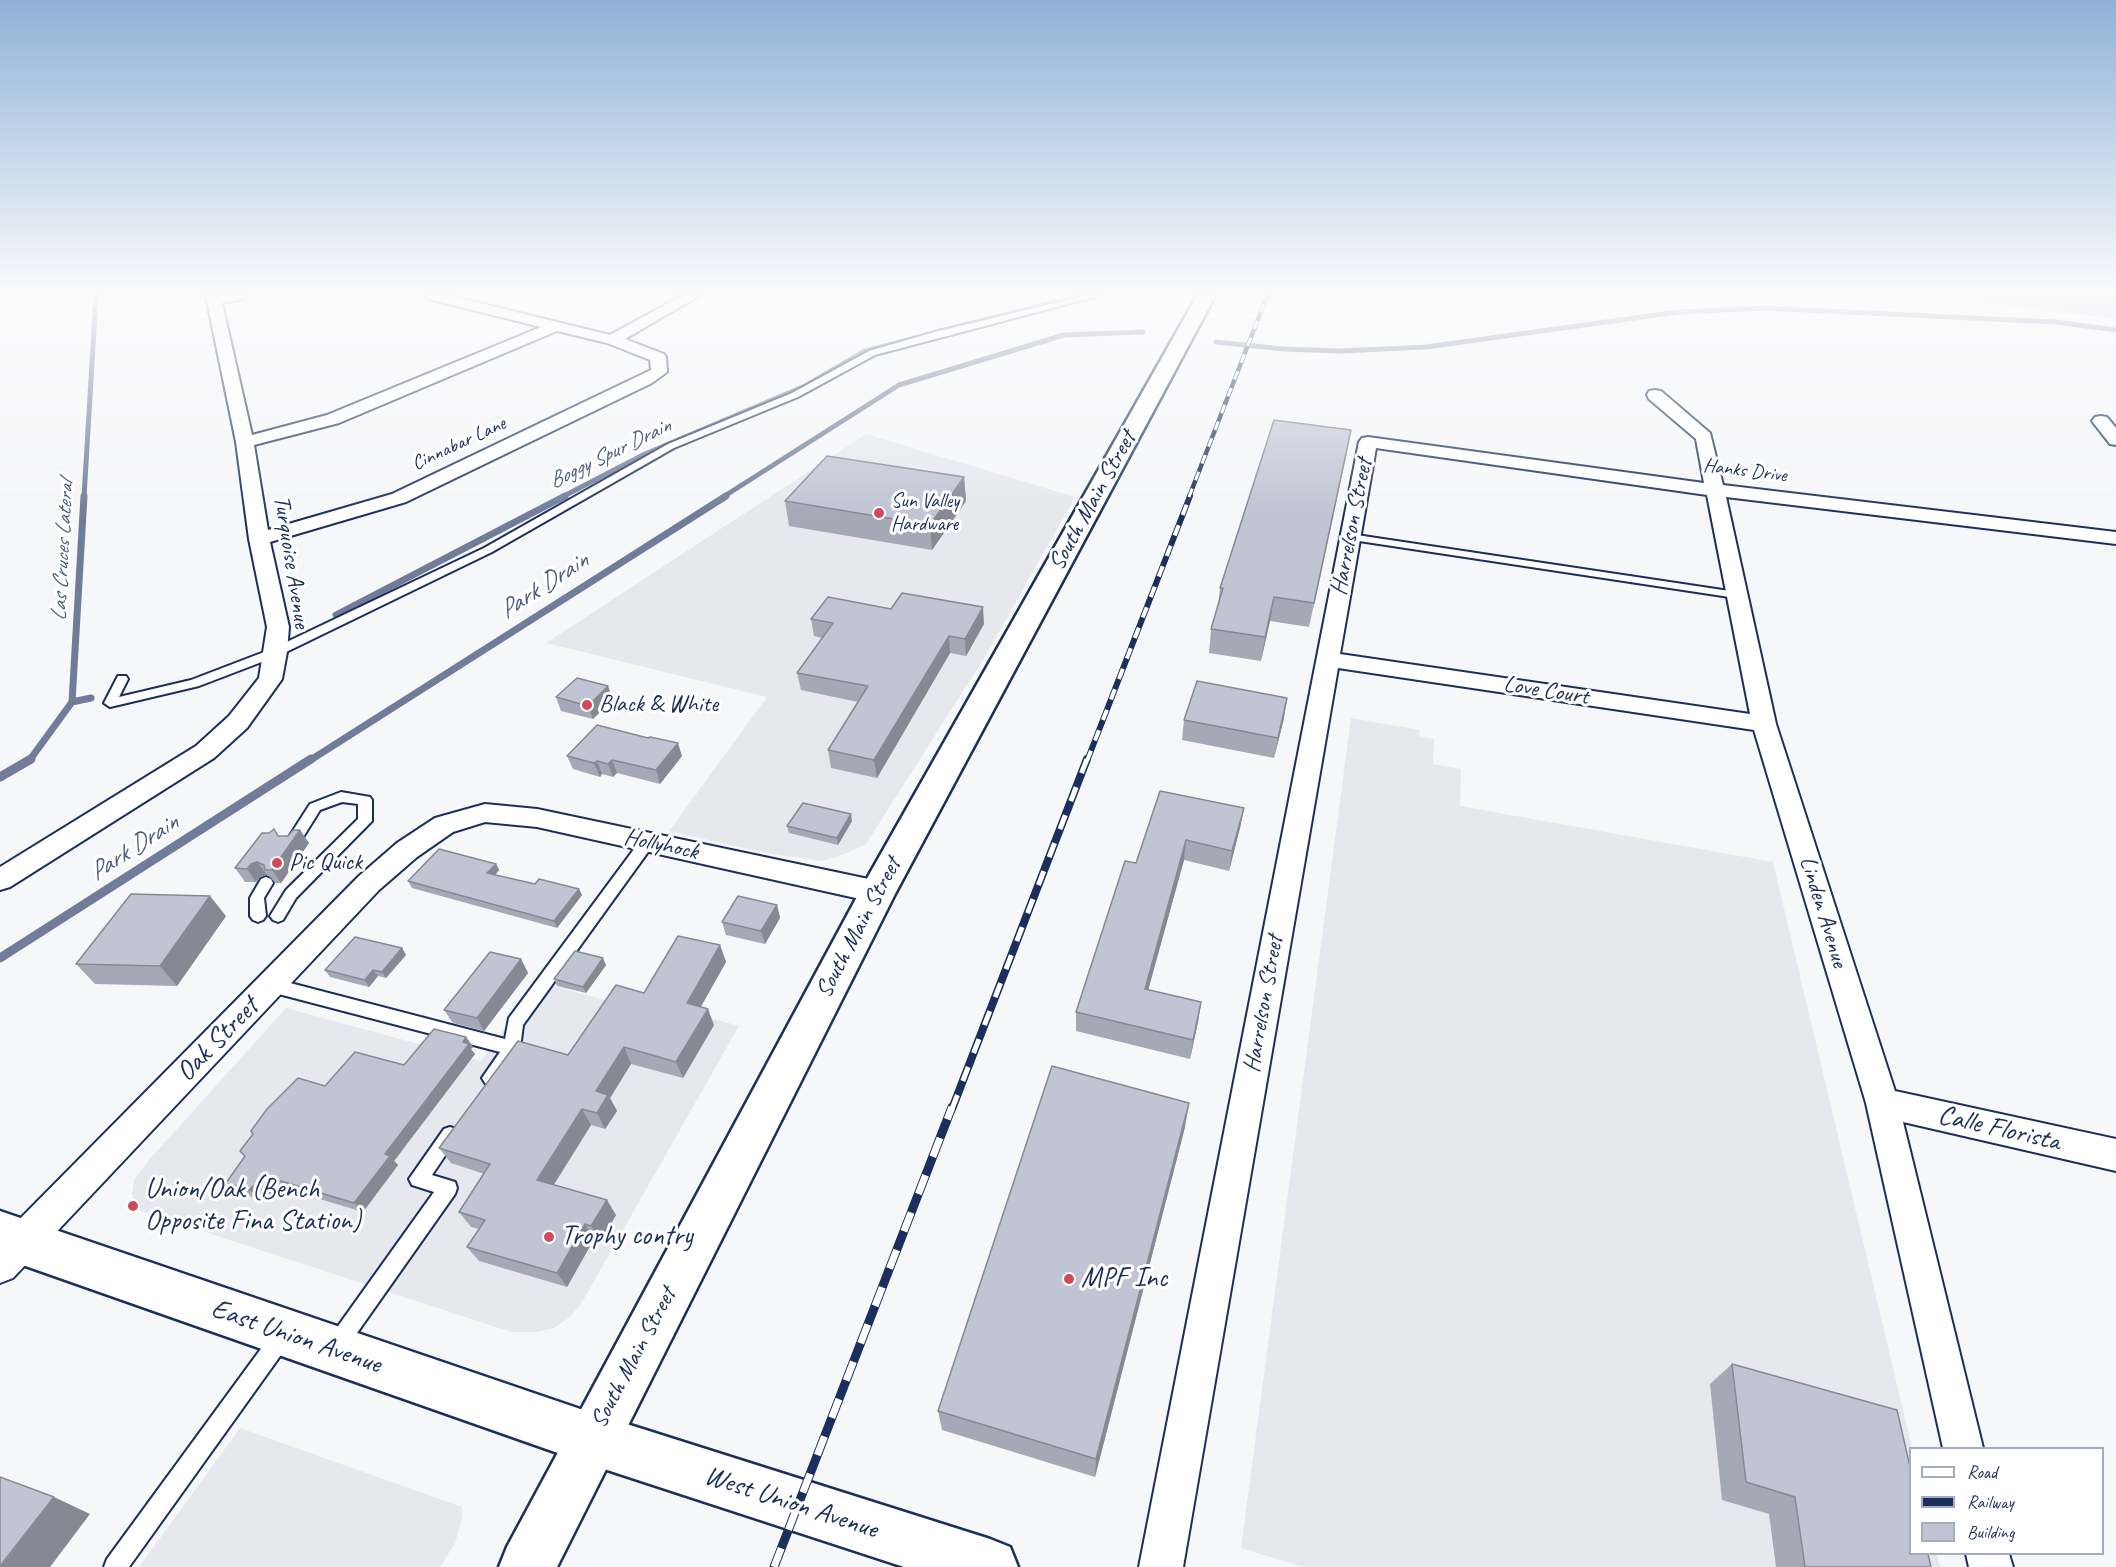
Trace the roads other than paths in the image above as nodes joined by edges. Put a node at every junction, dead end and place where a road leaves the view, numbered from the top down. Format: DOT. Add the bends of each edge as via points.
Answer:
graph roads {
  1 [pos="228,369"];
  2 [pos="453,369"];
  3 [pos="659,369"];
  4 [pos="842,369"];
  5 [pos="1166,369"];
  6 [pos="1655,395"];
  7 [pos="2101,421"];
  8 [pos="2116,440"];
  9 [pos="244,442"];
  10 [pos="1368,442"];
  11 [pos="1714,490"];
  12 [pos="1350,537"];
  13 [pos="2116,538"];
  14 [pos="260,539"];
  15 [pos="1736,595"];
  16 [pos="276,652"];
  17 [pos="1327,659"];
  18 [pos="122,679"];
  19 [pos="1764,724"];
  20 [pos="444,825"];
  21 [pos="648,842"];
  22 [pos="292,843"];
  23 [pos="0,880"];
  24 [pos="266,883"];
  25 [pos="878,892"];
  26 [pos="258,916"];
  27 [pos="278,916"];
  28 [pos="271,985"];
  29 [pos="512,1048"];
  30 [pos="479,1095"];
  31 [pos="1882,1103"];
  32 [pos="459,1123"];
  33 [pos="2116,1155"];
  34 [pos="8,1247"];
  35 [pos="285,1333"];
  36 [pos="334,1350"];
  37 [pos="592,1439"];
  38 [pos="1963,1447"];
  39 [pos="115,1567"];
  40 [pos="527,1567"];
  41 [pos="990,1567"];
  42 [pos="1161,1567"];
  1 -- 9 [label="street, Turquoise Avenue"];
  2 -- 9 [label="street" via="333,419"];
  3 -- 14 [label="street, Cinnabar Lane" via="646,380 399,498"];
  4 -- 16 [label="lane" via="795,395 671,446 488,550"];
  5 -- 25 [label="main road, South Main Street"];
  6 -- 11 [label="street, Linden Avenue" via="1704,437"];
  7 -- 8 [label="street"];
  9 -- 14 [label="street, Turquoise Avenue"];
  10 -- 11 [label="street, Hanks Drive"];
  10 -- 12 [label="street, Harrelson Street"];
  11 -- 13 [label="street, Hanks Drive"];
  11 -- 15 [label="street, Linden Avenue"];
  12 -- 15 [label="lane"];
  12 -- 17 [label="street, Harrelson Street"];
  14 -- 16 [label="street, Turquoise Avenue" via="278,627"];
  15 -- 19 [label="street, Linden Avenue"];
  16 -- 18 [label="lane" via="195,683 110,703"];
  16 -- 23 [label="street, Turquoise Avenue" via="270,680 238,722 205,752"];
  17 -- 19 [label="street, Love Court"];
  17 -- 42 [label="street, Harrelson Street"];
  19 -- 31 [label="street, Linden Avenue"];
  20 -- 21 [label="street, Hollyhock" via="485,813 537,818"];
  20 -- 28 [label="street, Oak Street" via="369,883"];
  21 -- 25 [label="street, Hollyhock"];
  21 -- 29 [label="lane" via="515,1023"];
  22 -- 27 [label="lane" via="315,807 341,797 365,800 365,821 291,894"];
  24 -- 26 [label="lane" via="257,898"];
  25 -- 37 [label="main road, South Main Street"];
  28 -- 29 [label="lane"];
  28 -- 34 [label="street, Oak Street"];
  29 -- 30 [label="lane"];
  31 -- 33 [label="street, Calle Florista"];
  31 -- 38 [label="street, Linden Avenue"];
  32 -- 36 [label="lane" via="418,1179 448,1188"];
  34 -- 35 [label="main road, East Union Avenue"];
  35 -- 36 [label="main road, East Union Avenue"];
  35 -- 39 [label="lane"];
  36 -- 37 [label="main road, East Union Avenue"];
  37 -- 40 [label="main road, South Main Street"];
  37 -- 41 [label="main road, West Union Avenue"];
}
